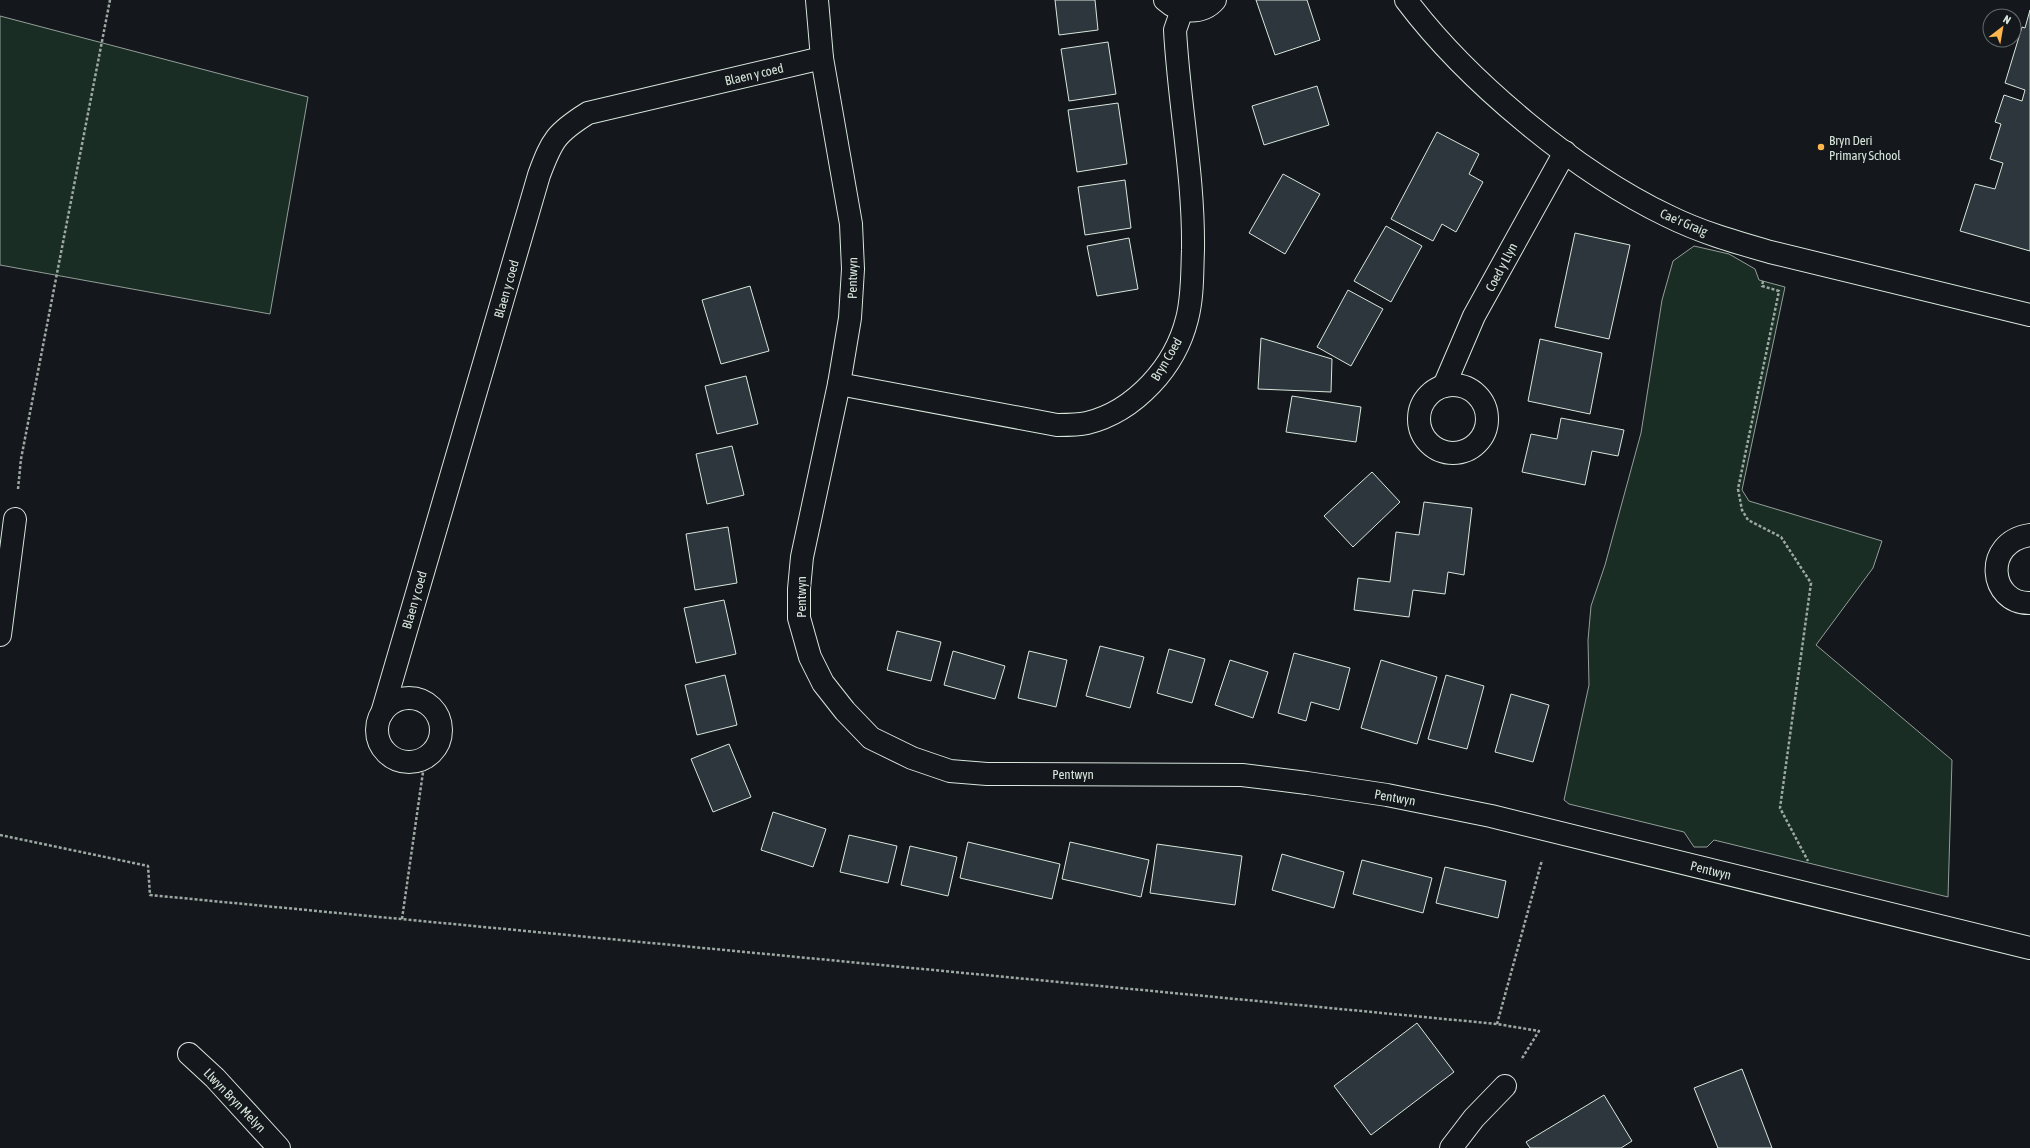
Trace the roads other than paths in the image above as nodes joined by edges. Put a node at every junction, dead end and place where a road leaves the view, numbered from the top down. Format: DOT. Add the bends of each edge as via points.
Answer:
graph roads {
  1 [pos="817,0"];
  2 [pos="1215,0"];
  3 [pos="1406,0"];
  4 [pos="1173,5"];
  5 [pos="822,58"];
  6 [pos="1565,152"];
  7 [pos="2030,315"];
  8 [pos="839,384"];
  9 [pos="1444,386"];
  10 [pos="15,519"];
  11 [pos="2030,536"];
  12 [pos="2030,603"];
  13 [pos="0,634"];
  14 [pos="382,713"];
  15 [pos="2030,948"];
  16 [pos="189,1054"];
  17 [pos="1505,1086"];
  18 [pos="279,1148"];
  19 [pos="1451,1148"];
  1 -- 5 [label="street, Pentwyn"];
  2 -- 4 [label="street" via="1204,8 1193,11"];
  3 -- 6 [label="street, Cae'r Graig" via="1443,44 1488,88"];
  4 -- 8 [label="street, Bryn Coed" via="1190,164 1193,216 1192,282 1187,318 1176,347 1160,374 1139,397 1116,412 1087,423 1057,425"];
  5 -- 8 [label="street, Pentwyn" via="851,224 853,269 850,318"];
  5 -- 14 [label="street, Blaen y coed" via="588,113 566,127 549,147"];
  6 -- 7 [label="street, Cae'r Graig" via="1643,204 1668,217 1730,241"];
  6 -- 9 [label="street, Coed y Llyn" via="1474,316"];
  8 -- 15 [label="street, Pentwyn" via="802,557 800,618 810,657 823,683 845,711 871,738 912,758 950,771 987,774 1242,775 1387,795 1550,830"];
  10 -- 13 [label="street"];
  11 -- 12 [label="street" via="2010,542 2002,550 1997,560 1996,571 2005,592 2014,599"];
  14 -- 14 [label="street" via="392,703 406,699 416,699 426,704 440,720 441,731 434,751 425,758 415,761 404,762 394,758 380,743 377,732"];
  16 -- 18 [label="street, Llwyn Bryn Melyn" via="215,1078"];
  17 -- 19 [label="street" via="1474,1118"];
}
